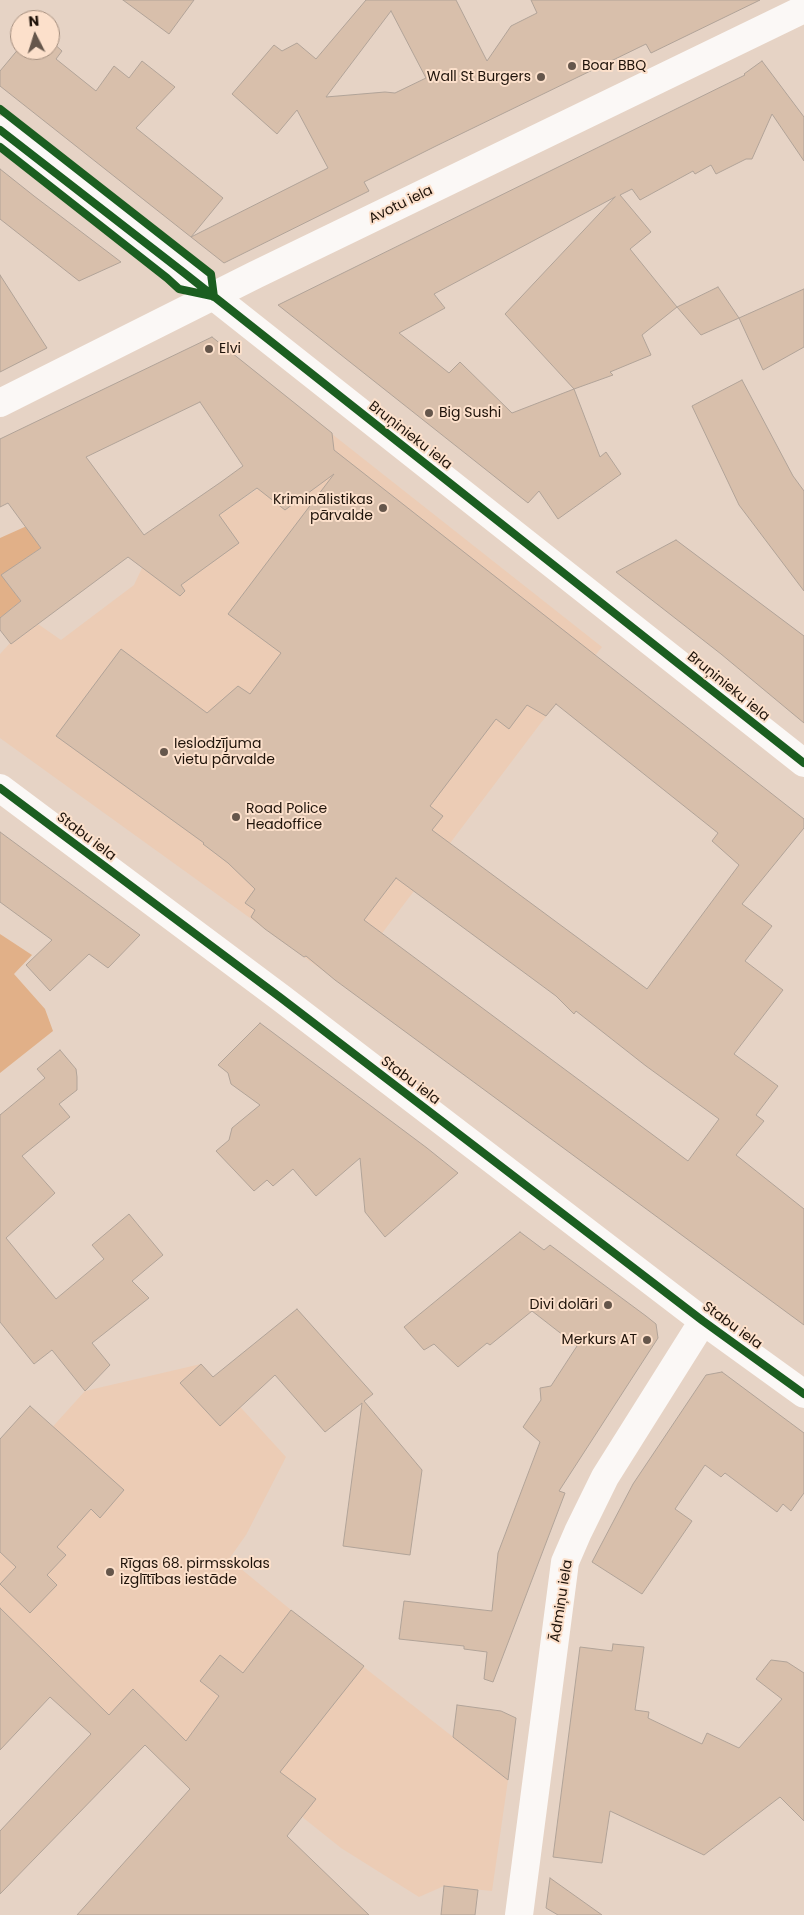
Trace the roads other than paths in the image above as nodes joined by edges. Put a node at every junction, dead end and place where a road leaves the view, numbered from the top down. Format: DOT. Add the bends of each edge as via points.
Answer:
graph roads {
  1 [pos="804,9"];
  2 [pos="0,130"];
  3 [pos="214,297"];
  4 [pos="0,403"];
  5 [pos="804,763"];
  6 [pos="0,788"];
  7 [pos="703,1320"];
  8 [pos="804,1394"];
  9 [pos="519,1915"];
  1 -- 3 [label="street, Avotu iela"];
  2 -- 3 [label="street, Bruņinieku iela"];
  3 -- 4 [label="street, Avotu iela"];
  3 -- 5 [label="street, Bruņinieku iela"];
  6 -- 7 [label="street, Stabu iela"];
  7 -- 8 [label="street, Stabu iela"];
  7 -- 9 [label="street, Ādmiņu iela" via="605,1477 566,1562"];
}
